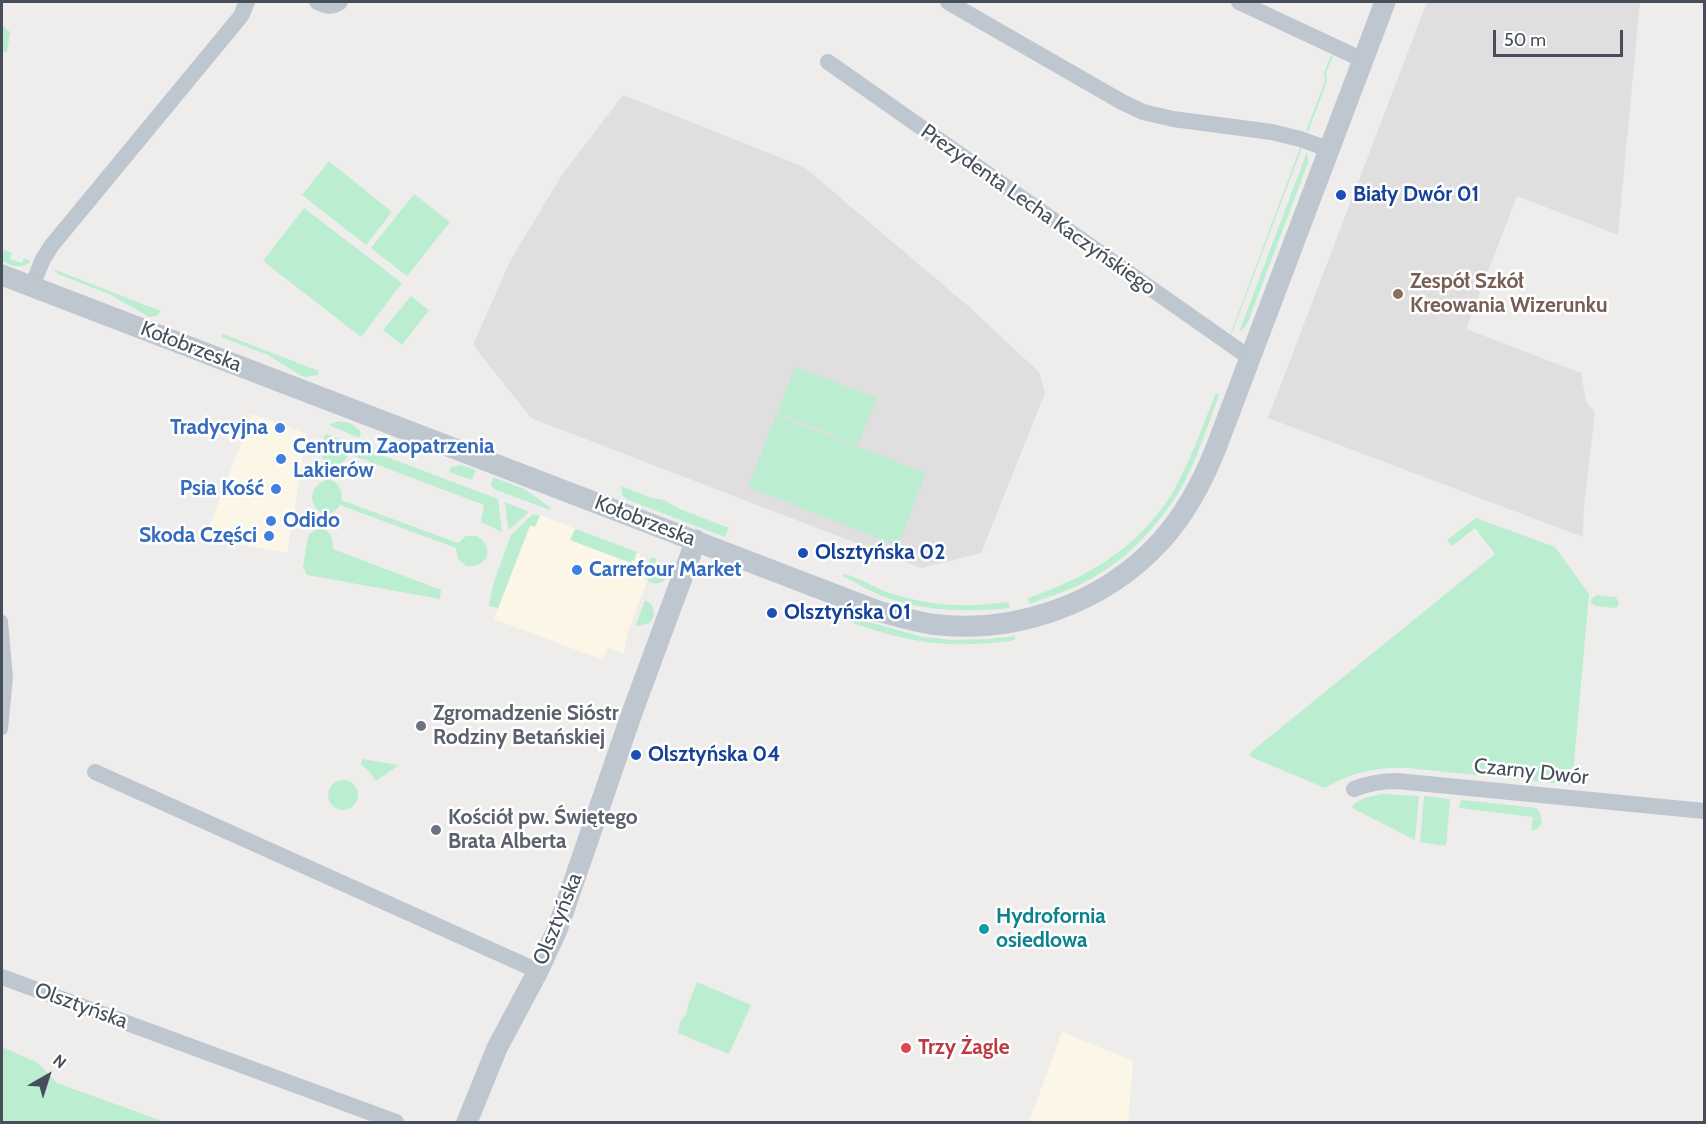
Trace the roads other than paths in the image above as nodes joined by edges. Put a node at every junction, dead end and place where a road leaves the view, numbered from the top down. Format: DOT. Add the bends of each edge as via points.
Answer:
graph roads {
  1 [pos="247,2"];
  2 [pos="317,2"];
  3 [pos="340,2"];
  4 [pos="948,2"];
  5 [pos="1239,2"];
  6 [pos="1385,2"];
  7 [pos="1362,60"];
  8 [pos="828,62"];
  9 [pos="1328,149"];
  10 [pos="2,275"];
  11 [pos="32,286"];
  12 [pos="1250,358"];
  13 [pos="696,540"];
  14 [pos="2,621"];
  15 [pos="3,642"];
  16 [pos="2,729"];
  17 [pos="95,772"];
  18 [pos="1354,789"];
  19 [pos="1704,811"];
  20 [pos="538,971"];
  21 [pos="2,977"];
  22 [pos="396,1122"];
  23 [pos="467,1122"];
  1 -- 11 [label="street" via="234,25 52,245"];
  2 -- 3 [label="street" via="325,6"];
  4 -- 9 [label="street" via="1143,112 1272,132"];
  5 -- 7 [label="street"];
  6 -- 7 [label="street"];
  7 -- 9 [label="street"];
  8 -- 12 [label="street, Prezydenta Lecha Kaczyńskiego"];
  9 -- 12 [label="street"];
  10 -- 11 [label="street, Kołobrzeska"];
  11 -- 13 [label="street, Kołobrzeska"];
  12 -- 13 [label="street, Kołobrzeska" via="1208,468 1187,506 1160,542 1091,595 1054,612 992,625 931,624 878,611"];
  13 -- 20 [label="street, Olsztyńska" via="572,890"];
  14 -- 15 [label="street"];
  15 -- 16 [label="street" via="7,677"];
  17 -- 20 [label="street"];
  18 -- 19 [label="street, Czarny Dwór" via="1397,781"];
  20 -- 23 [label="street, Olsztyńska" via="497,1048"];
  21 -- 22 [label="street, Olsztyńska"];
}
